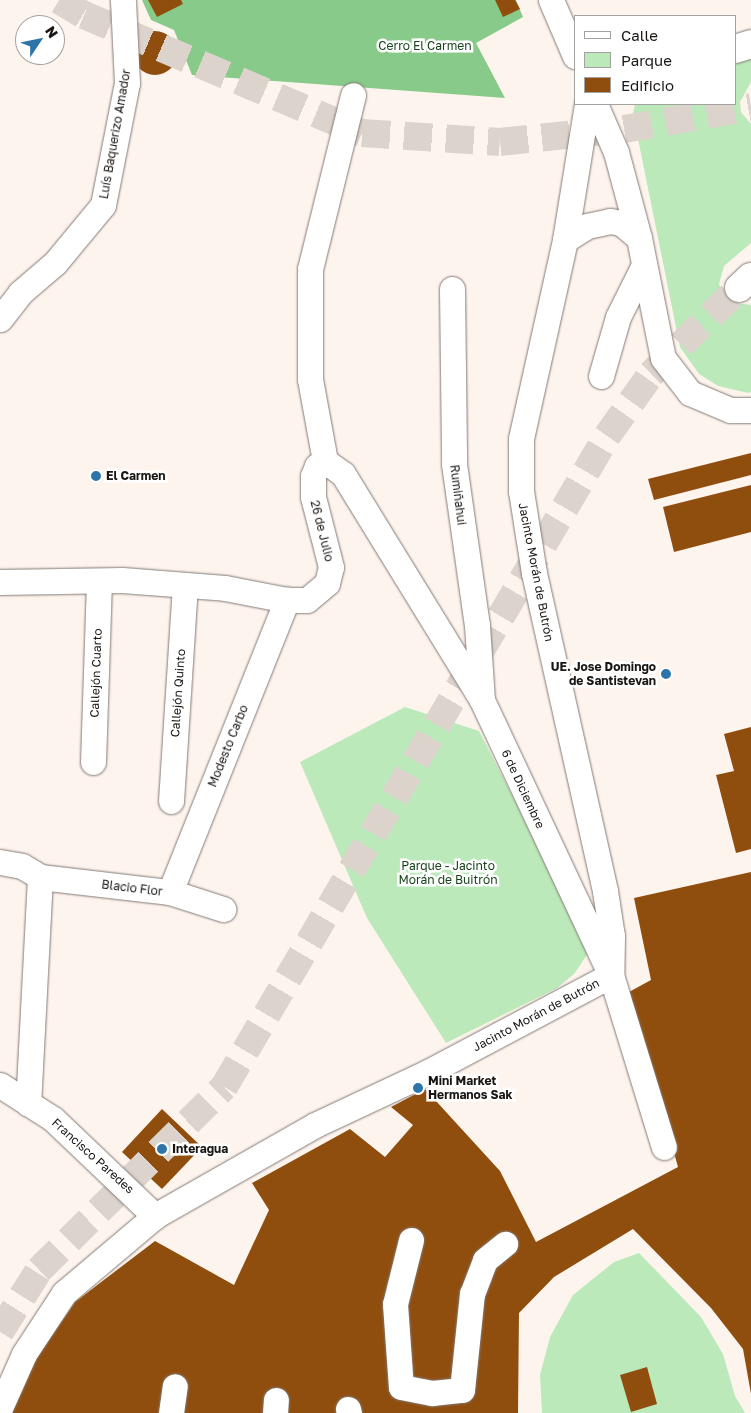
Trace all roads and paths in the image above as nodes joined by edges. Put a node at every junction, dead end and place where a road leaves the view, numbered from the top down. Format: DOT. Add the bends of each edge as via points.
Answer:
graph roads {
  1 [pos="124,0"];
  2 [pos="551,0"];
  3 [pos="751,44"];
  4 [pos="736,49"];
  5 [pos="574,54"];
  6 [pos="353,95"];
  7 [pos="587,105"];
  8 [pos="595,105"];
  9 [pos="639,238"];
  10 [pos="565,240"];
  11 [pos="642,266"];
  12 [pos="452,289"];
  13 [pos="0,319"];
  14 [pos="602,376"];
  15 [pos="751,410"];
  16 [pos="325,461"];
  17 [pos="0,582"];
  18 [pos="99,583"];
  19 [pos="185,586"];
  20 [pos="286,600"];
  21 [pos="482,700"];
  22 [pos="93,762"];
  23 [pos="171,801"];
  24 [pos="0,862"];
  25 [pos="40,877"];
  26 [pos="170,892"];
  27 [pos="223,909"];
  28 [pos="611,975"];
  29 [pos="0,1085"];
  30 [pos="28,1104"];
  31 [pos="664,1147"];
  32 [pos="155,1216"];
  33 [pos="411,1240"];
  34 [pos="505,1244"];
  35 [pos="175,1386"];
  36 [pos="434,1403"];
  37 [pos="0,1408"];
  38 [pos="171,1413"];
  1 -- 13 [label="street, Luís Baquerizo Amador" via="127,83 103,204 56,263 20,292"];
  2 -- 5 [label="street"];
  3 -- 4 [label="main road"];
  6 -- 16 [label="street" via="310,269 310,379"];
  7 -- 10 [label="street, Jacinto Morán de Butrón"];
  8 -- 9 [label="street" via="616,152"];
  9 -- 10 [label="street" via="621,224 610,221 587,226"];
  9 -- 11 [label="street"];
  10 -- 28 [label="street, Jacinto Morán de Butrón" via="521,439 520,491 534,573 605,891 612,936"];
  11 -- 14 [label="street" via="618,317"];
  11 -- 15 [label="street" via="663,358 675,378 710,404"];
  12 -- 21 [label="street, Rumiñahui" via="454,464 477,625"];
  16 -- 20 [label="street, 26 de Julio" via="317,466 313,490 331,567 327,583 307,600"];
  16 -- 21 [label="street, 6 de Diciembre" via="343,474"];
  17 -- 18 [label="street, 26 de Julio"];
  18 -- 19 [label="street, 26 de Julio" via="122,580"];
  18 -- 22 [label="street, Callejón Cuarto"];
  19 -- 20 [label="street, 26 de Julio" via="225,588"];
  19 -- 23 [label="street, Callejón Quinto"];
  20 -- 26 [label="street, Modesto Carbo"];
  21 -- 28 [label="street, 6 de Diciembre"];
  24 -- 25 [label="street" via="22,866"];
  25 -- 26 [label="street, Blacio Flor"];
  25 -- 30 [label="street"];
  26 -- 27 [label="street, Blacio Flor"];
  28 -- 31 [label="street, 6 de Diciembre"];
  28 -- 32 [label="street, Jacinto Morán de Butrón" via="428,1072 315,1125"];
  29 -- 30 [label="street, Francisco Paredes"];
  30 -- 32 [label="street, Francisco Paredes" via="53,1119"];
  32 -- 37 [label="street, Jacinto Morán de Butrón" via="64,1293 24,1354"];
  33 -- 36 [label="street" via="395,1304 401,1387"];
  34 -- 36 [label="street" via="485,1260 472,1294 462,1390"];
  35 -- 38 [label="street"];
}
